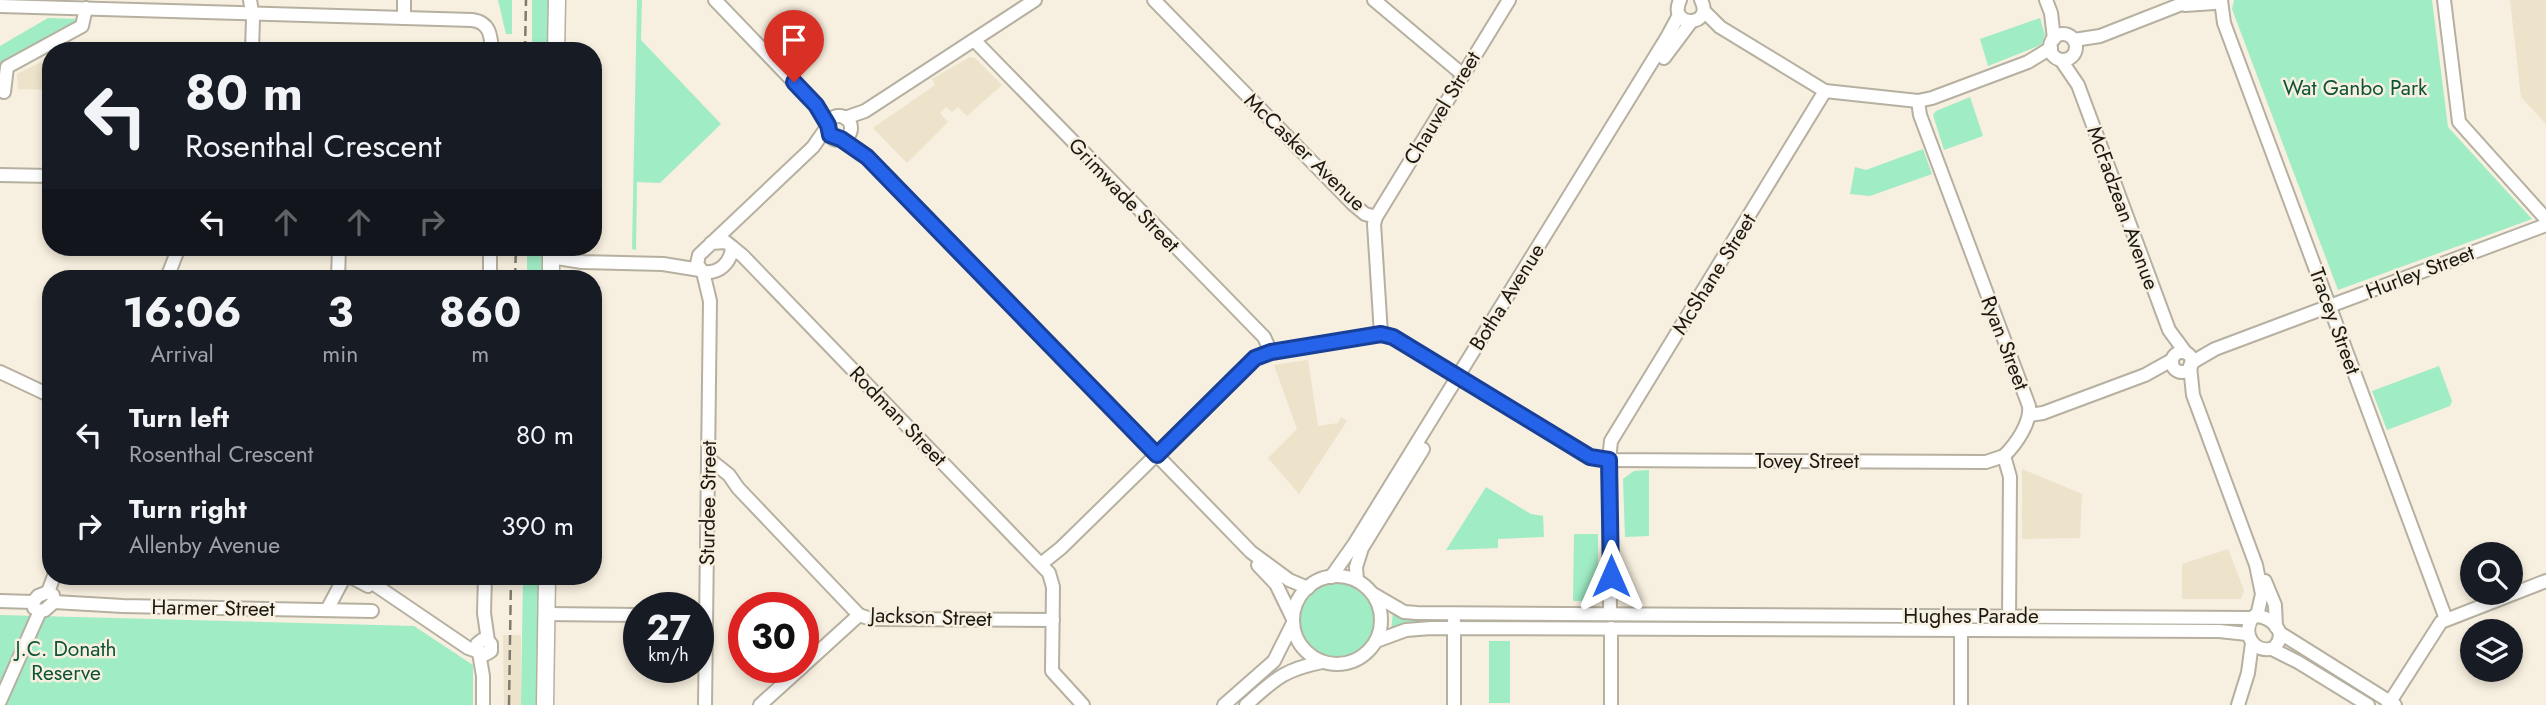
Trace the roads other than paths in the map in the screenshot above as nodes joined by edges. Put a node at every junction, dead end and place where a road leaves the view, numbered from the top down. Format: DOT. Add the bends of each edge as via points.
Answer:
graph roads {
  1 [pos="404,0"];
  2 [pos="556,0"];
  3 [pos="715,0"];
  4 [pos="1035,0"];
  5 [pos="1154,0"];
  6 [pos="1374,0"];
  7 [pos="1509,0"];
  8 [pos="2046,0"];
  9 [pos="2444,0"];
  10 [pos="2214,1"];
  11 [pos="2186,3"];
  12 [pos="1677,5"];
  13 [pos="0,6"];
  14 [pos="251,7"];
  15 [pos="86,8"];
  16 [pos="1700,9"];
  17 [pos="404,18"];
  18 [pos="974,40"];
  19 [pos="53,42"];
  20 [pos="252,42"];
  21 [pos="491,42"];
  22 [pos="555,42"];
  23 [pos="42,48"];
  24 [pos="2064,48"];
  25 [pos="1462,74"];
  26 [pos="1825,91"];
  27 [pos="4,92"];
  28 [pos="1918,101"];
  29 [pos="839,127"];
  30 [pos="1608,141"];
  31 [pos="0,175"];
  32 [pos="42,176"];
  33 [pos="745,213"];
  34 [pos="1376,217"];
  35 [pos="2546,219"];
  36 [pos="2546,225"];
  37 [pos="711,243"];
  38 [pos="732,247"];
  39 [pos="699,255"];
  40 [pos="551,262"];
  41 [pos="728,262"];
  42 [pos="663,264"];
  43 [pos="755,269"];
  44 [pos="707,271"];
  45 [pos="2329,306"];
  46 [pos="2169,330"];
  47 [pos="1381,334"];
  48 [pos="1271,352"];
  49 [pos="2189,359"];
  50 [pos="2174,365"];
  51 [pos="0,372"];
  52 [pos="1462,378"];
  53 [pos="42,392"];
  54 [pos="2193,395"];
  55 [pos="2029,415"];
  56 [pos="1157,455"];
  57 [pos="2004,456"];
  58 [pos="709,458"];
  59 [pos="1609,460"];
  60 [pos="1399,480"];
  61 [pos="708,484"];
  62 [pos="738,488"];
  63 [pos="2256,565"];
  64 [pos="1043,566"];
  65 [pos="1331,577"];
  66 [pos="1280,580"];
  67 [pos="1357,581"];
  68 [pos="2546,581"];
  69 [pos="53,585"];
  70 [pos="342,585"];
  71 [pos="365,585"];
  72 [pos="374,585"];
  73 [pos="485,585"];
  74 [pos="547,585"];
  75 [pos="1308,587"];
  76 [pos="703,592"];
  77 [pos="1373,594"];
  78 [pos="51,597"];
  79 [pos="390,597"];
  80 [pos="0,601"];
  81 [pos="36,607"];
  82 [pos="327,610"];
  83 [pos="372,611"];
  84 [pos="546,614"];
  85 [pos="1454,614"];
  86 [pos="1610,614"];
  87 [pos="623,615"];
  88 [pos="859,615"];
  89 [pos="1691,615"];
  90 [pos="1961,616"];
  91 [pos="2009,616"];
  92 [pos="2254,617"];
  93 [pos="2446,619"];
  94 [pos="1053,620"];
  95 [pos="1293,621"];
  96 [pos="1454,628"];
  97 [pos="1611,628"];
  98 [pos="1691,629"];
  99 [pos="1961,630"];
  100 [pos="2009,630"];
  101 [pos="2278,630"];
  102 [pos="2249,638"];
  103 [pos="1376,641"];
  104 [pos="482,647"];
  105 [pos="2268,650"];
  106 [pos="819,651"];
  107 [pos="1322,662"];
  108 [pos="2248,673"];
  109 [pos="704,683"];
  110 [pos="784,683"];
  111 [pos="0,701"];
  112 [pos="2391,704"];
  113 [pos="483,705"];
  114 [pos="545,705"];
  115 [pos="705,705"];
  116 [pos="760,705"];
  117 [pos="1083,705"];
  118 [pos="1224,705"];
  119 [pos="1246,705"];
  120 [pos="1454,705"];
  121 [pos="1611,705"];
  122 [pos="1961,705"];
  123 [pos="2238,705"];
  124 [pos="2368,705"];
  1 -- 17 [label="street"];
  2 -- 22 [label="main road"];
  3 -- 29 [label="street"];
  4 -- 18 [label="street"];
  5 -- 34 [label="street, McCasker Avenue" via="1353,204"];
  6 -- 25 [label="street"];
  7 -- 25 [label="street, Chauvel Street"];
  8 -- 24 [label="street, McFadzean Avenue"];
  9 -- 35 [label="street" via="2459,122"];
  10 -- 11 [label="street"];
  10 -- 45 [label="street, Tracey Street"];
  11 -- 24 [label="street"];
  12 -- 16 [label="street" via="1684,20"];
  12 -- 30 [label="street, Botha Avenue"];
  13 -- 15 [label="street"];
  14 -- 15 [label="street"];
  14 -- 17 [label="street"];
  14 -- 20 [label="street"];
  15 -- 19 [label="street" via="84,23"];
  16 -- 26 [label="street" via="1720,27"];
  16 -- 30 [label="street, Botha Avenue"];
  17 -- 21 [label="street" via="472,20 485,24"];
  18 -- 29 [label="street"];
  18 -- 48 [label="street, Grimwade Street" via="1264,337"];
  23 -- 27 [label="street" via="6,67"];
  24 -- 28 [label="street"];
  24 -- 46 [label="street, McFadzean Avenue"];
  25 -- 34 [label="street, Chauvel Street"];
  26 -- 28 [label="street"];
  26 -- 59 [label="street, McShane Street" via="1611,441"];
  28 -- 55 [label="street, Ryan Street"];
  29 -- 33 [label="street"];
  29 -- 56 [label="street"];
  30 -- 52 [label="street, Botha Avenue"];
  31 -- 32 [label="street"];
  33 -- 37 [label="street"];
  33 -- 38 [label="street"];
  34 -- 47 [label="street, McCasker Avenue"];
  36 -- 45 [label="street, Hurley Street"];
  37 -- 38 [label="street" via="720,241"];
  37 -- 39 [label="street"];
  38 -- 41 [label="street"];
  38 -- 43 [label="street, Rodman Street"];
  39 -- 42 [label="street"];
  39 -- 44 [label="street" via="697,264"];
  40 -- 42 [label="street"];
  41 -- 43 [label="street"];
  41 -- 44 [label="street"];
  42 -- 44 [label="street"];
  43 -- 64 [label="street, Rodman Street"];
  44 -- 58 [label="street, Sturdee Street"];
  45 -- 49 [label="street, Hurley Street"];
  45 -- 93 [label="street, Tracey Street"];
  46 -- 49 [label="street, McFadzean Avenue"];
  46 -- 50 [label="street, McFadzean Avenue"];
  47 -- 48 [label="street"];
  47 -- 52 [label="street, Tovey Street"];
  48 -- 56 [label="street" via="1255,358"];
  49 -- 50 [label="street, Hurley Street" via="2178,353"];
  49 -- 54 [label="street, McFadzean Avenue"];
  50 -- 54 [label="street, McFadzean Avenue"];
  50 -- 55 [label="street"];
  51 -- 53 [label="street"];
  52 -- 59 [label="street, Tovey Street" via="1590,457"];
  52 -- 60 [label="street, Botha Avenue"];
  54 -- 63 [label="street, McFadzean Avenue"];
  55 -- 57 [label="street, Ryan Street"];
  56 -- 64 [label="street"];
  56 -- 66 [label="street"];
  57 -- 59 [label="street, Tovey Street" via="1986,462"];
  57 -- 91 [label="street" via="2010,477"];
  58 -- 61 [label="street, Sturdee Street"];
  58 -- 62 [label="street, Jackson Street"];
  59 -- 86 [label="street, McShane Street"];
  60 -- 65 [label="street, Botha Avenue"];
  60 -- 67 [label="street, Botha Avenue" via="1362,548"];
  61 -- 62 [label="street"];
  61 -- 76 [label="street, Sturdee Street"];
  62 -- 88 [label="street, Jackson Street"];
  63 -- 92 [label="street, McFadzean Avenue" via="2262,594"];
  63 -- 101 [label="street, McFadzean Avenue" via="2273,598"];
  64 -- 94 [label="street" via="1053,582"];
  65 -- 67 [label="street"];
  65 -- 75 [label="street"];
  66 -- 75 [label="street"];
  66 -- 95 [label="street"];
  67 -- 77 [label="street"];
  68 -- 93 [label="street"];
  69 -- 78 [label="street"];
  70 -- 82 [label="street"];
  71 -- 79 [label="street"];
  72 -- 79 [label="street"];
  73 -- 104 [label="street"];
  74 -- 84 [label="main road"];
  75 -- 95 [label="street"];
  77 -- 85 [label="street, Hughes Parade" via="1404,612"];
  77 -- 103 [label="street" via="1381,617"];
  78 -- 81 [label="street"];
  78 -- 82 [label="street, Harmer Street" via="123,606"];
  79 -- 104 [label="street" via="468,648"];
  80 -- 81 [label="street"];
  81 -- 111 [label="street"];
  82 -- 83 [label="street, Harmer Street"];
  84 -- 87 [label="street"];
  84 -- 114 [label="main road"];
  85 -- 86 [label="street, Hughes Parade"];
  85 -- 96 [label="street"];
  86 -- 89 [label="street, Hughes Parade"];
  88 -- 94 [label="street, Jackson Street" via="870,619"];
  88 -- 106 [label="street"];
  89 -- 90 [label="street, Hughes Parade"];
  89 -- 98 [label="street"];
  90 -- 91 [label="street, Hughes Parade"];
  90 -- 99 [label="street"];
  91 -- 92 [label="street, Hughes Parade"];
  91 -- 100 [label="street"];
  92 -- 101 [label="street" via="2271,621"];
  92 -- 102 [label="street"];
  93 -- 112 [label="street"];
  94 -- 117 [label="street" via="1052,671"];
  95 -- 107 [label="street" via="1301,647"];
  95 -- 118 [label="street" via="1274,661"];
  96 -- 97 [label="street, Hughes Parade"];
  96 -- 103 [label="street, Hughes Parade" via="1406,630"];
  96 -- 120 [label="street"];
  97 -- 98 [label="street, Hughes Parade"];
  97 -- 121 [label="street"];
  98 -- 99 [label="street, Hughes Parade"];
  99 -- 100 [label="street, Hughes Parade"];
  99 -- 122 [label="street"];
  100 -- 102 [label="street, Hughes Parade" via="2219,631"];
  101 -- 105 [label="street" via="2279,640"];
  101 -- 112 [label="street"];
  102 -- 105 [label="street"];
  102 -- 108 [label="street"];
  103 -- 107 [label="street" via="1353,662"];
  104 -- 113 [label="street"];
  105 -- 108 [label="street"];
  105 -- 124 [label="street" via="2298,662"];
  107 -- 119 [label="street" via="1278,676"];
  108 -- 123 [label="street"];
  109 -- 115 [label="street, Sturdee Street"];
  110 -- 116 [label="street"];
}
